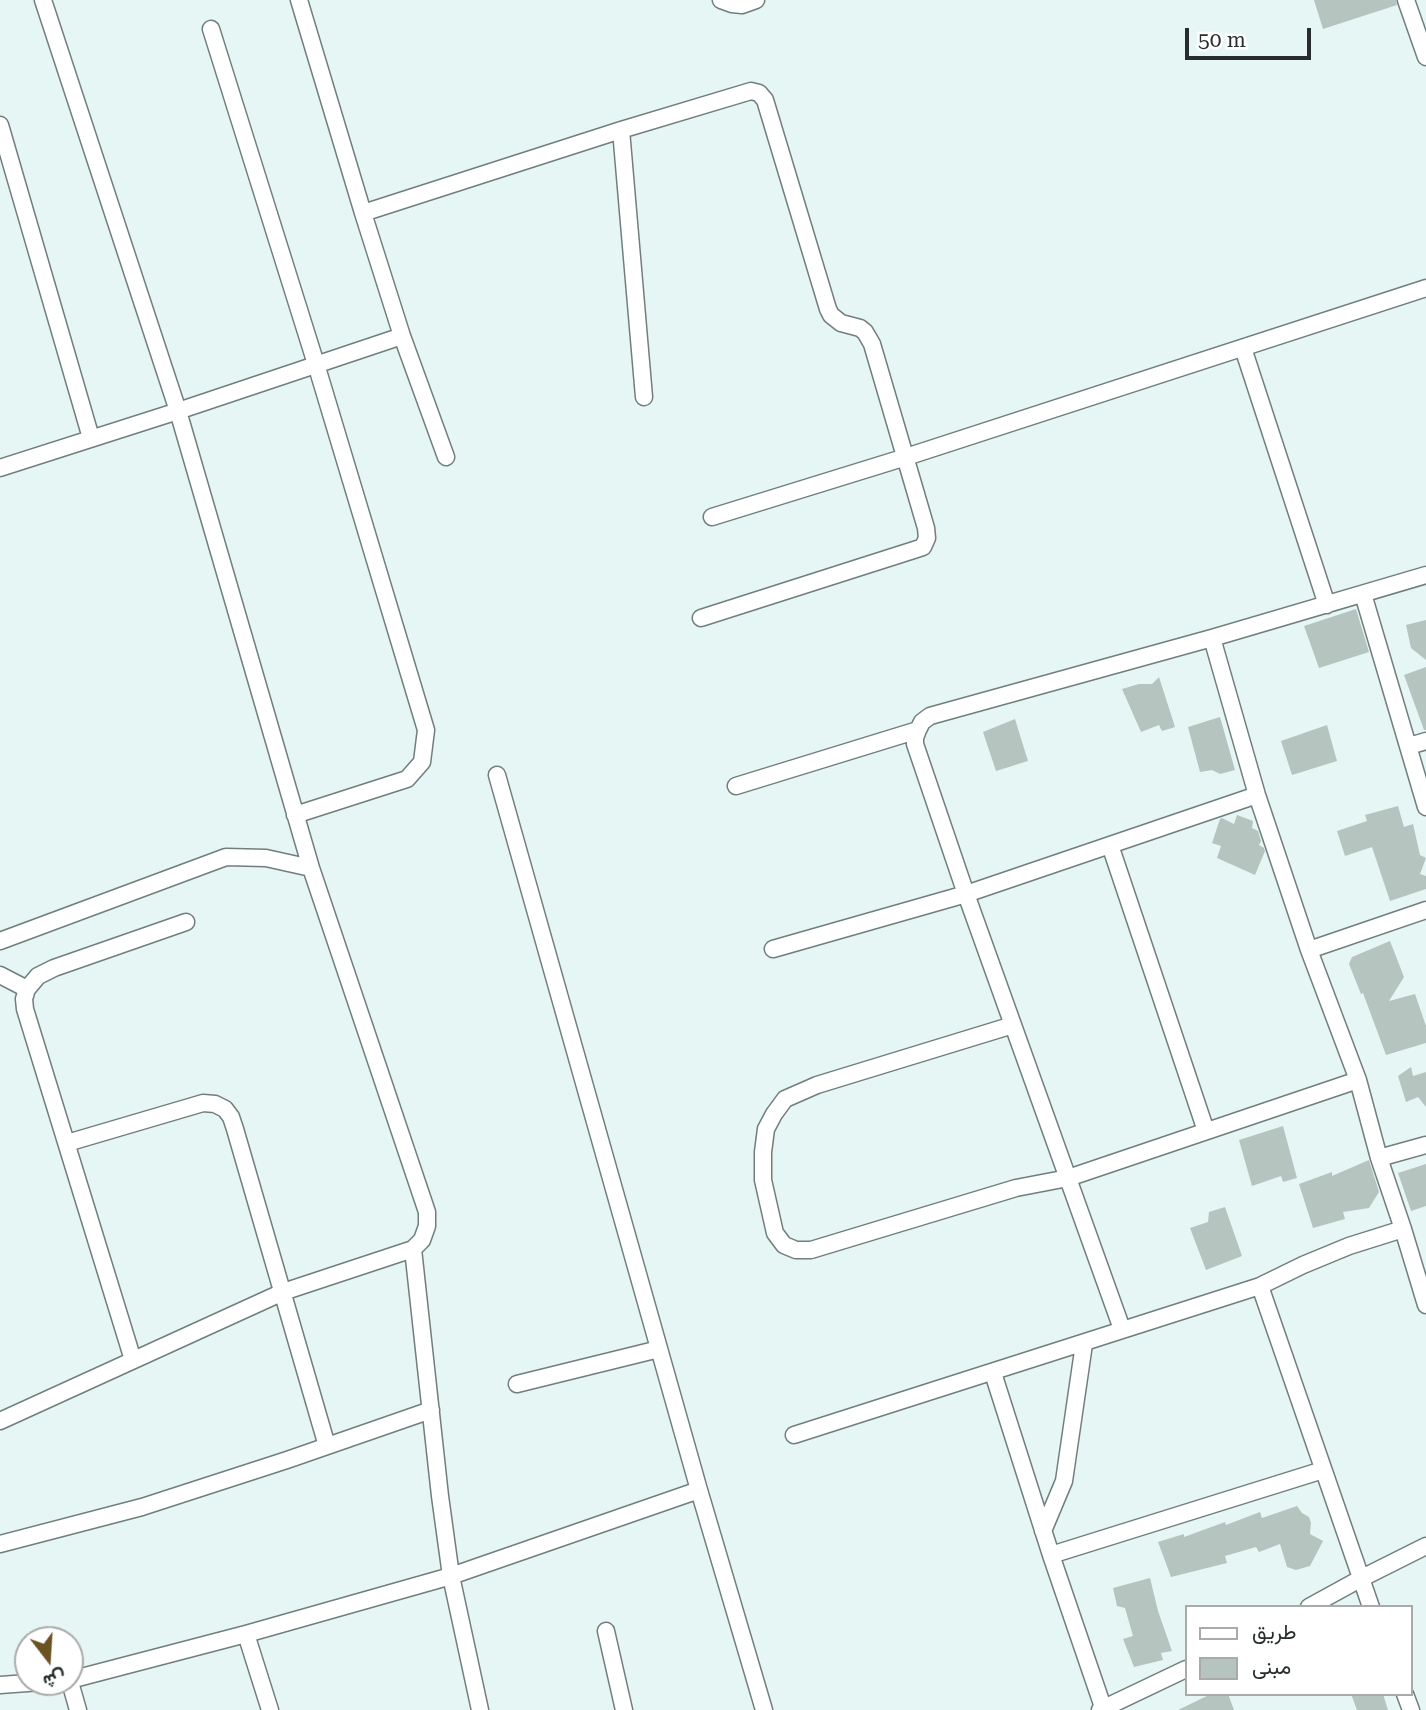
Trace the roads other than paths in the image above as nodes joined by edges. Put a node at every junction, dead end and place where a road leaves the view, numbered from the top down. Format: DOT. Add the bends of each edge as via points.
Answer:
graph roads {
  1 [pos="43,0"];
  2 [pos="299,0"];
  3 [pos="721,0"];
  4 [pos="756,0"];
  5 [pos="1406,0"];
  6 [pos="211,29"];
  7 [pos="1426,57"];
  8 [pos="0,125"];
  9 [pos="621,130"];
  10 [pos="363,213"];
  11 [pos="1426,288"];
  12 [pos="402,336"];
  13 [pos="1244,348"];
  14 [pos="316,364"];
  15 [pos="643,397"];
  16 [pos="178,411"];
  17 [pos="91,438"];
  18 [pos="446,457"];
  19 [pos="906,457"];
  20 [pos="0,468"];
  21 [pos="712,517"];
  22 [pos="1426,575"];
  23 [pos="1363,594"];
  24 [pos="1327,605"];
  25 [pos="701,618"];
  26 [pos="1212,638"];
  27 [pos="918,730"];
  28 [pos="1426,741"];
  29 [pos="1409,746"];
  30 [pos="497,775"];
  31 [pos="736,786"];
  32 [pos="1257,795"];
  33 [pos="1426,807"];
  34 [pos="295,815"];
  35 [pos="1110,845"];
  36 [pos="311,868"];
  37 [pos="966,894"];
  38 [pos="1426,909"];
  39 [pos="186,922"];
  40 [pos="0,941"];
  41 [pos="774,949"];
  42 [pos="1309,950"];
  43 [pos="0,975"];
  44 [pos="27,989"];
  45 [pos="1013,1025"];
  46 [pos="1359,1080"];
  47 [pos="1206,1131"];
  48 [pos="67,1143"];
  49 [pos="1426,1144"];
  50 [pos="1379,1158"];
  51 [pos="1068,1178"];
  52 [pos="1404,1229"];
  53 [pos="413,1249"];
  54 [pos="1260,1286"];
  55 [pos="283,1292"];
  56 [pos="1426,1304"];
  57 [pos="1122,1329"];
  58 [pos="1084,1344"];
  59 [pos="659,1349"];
  60 [pos="133,1360"];
  61 [pos="993,1373"];
  62 [pos="517,1384"];
  63 [pos="431,1410"];
  64 [pos="0,1421"];
  65 [pos="794,1436"];
  66 [pos="327,1446"];
  67 [pos="1323,1470"];
  68 [pos="699,1490"];
  69 [pos="1044,1531"];
  70 [pos="0,1544"];
  71 [pos="1426,1546"];
  72 [pos="1051,1555"];
  73 [pos="451,1576"];
  74 [pos="1360,1579"];
  75 [pos="1312,1605"];
  76 [pos="1370,1605"];
  77 [pos="606,1631"];
  78 [pos="246,1634"];
  79 [pos="1184,1671"];
  80 [pos="84,1677"];
  81 [pos="1103,1709"];
  82 [pos="270,1710"];
  83 [pos="480,1710"];
  84 [pos="624,1710"];
  85 [pos="764,1710"];
  1 -- 16 [label="street"];
  2 -- 10 [label="street"];
  3 -- 4 [label="street" via="742,5"];
  5 -- 7 [label="street"];
  6 -- 14 [label="street"];
  8 -- 17 [label="street"];
  9 -- 10 [label="street"];
  9 -- 15 [label="street"];
  9 -- 19 [label="street" via="751,91 763,96 828,309 836,320 860,328 870,337"];
  10 -- 12 [label="street"];
  11 -- 13 [label="street"];
  12 -- 14 [label="street"];
  12 -- 18 [label="street"];
  13 -- 19 [label="street"];
  13 -- 24 [label="street"];
  14 -- 16 [label="street"];
  14 -- 34 [label="street" via="426,730 422,762 407,779"];
  16 -- 17 [label="street"];
  16 -- 34 [label="street"];
  17 -- 20 [label="street"];
  19 -- 21 [label="street"];
  19 -- 25 [label="street" via="926,528 923,547"];
  22 -- 23 [label="street"];
  23 -- 24 [label="street"];
  23 -- 29 [label="street"];
  24 -- 26 [label="street"];
  26 -- 27 [label="street" via="930,716"];
  26 -- 32 [label="street"];
  27 -- 31 [label="street"];
  27 -- 37 [label="street" via="915,744"];
  28 -- 29 [label="street"];
  29 -- 33 [label="street"];
  30 -- 59 [label="street"];
  32 -- 35 [label="street"];
  32 -- 42 [label="street"];
  34 -- 36 [label="street"];
  35 -- 37 [label="street"];
  35 -- 47 [label="street"];
  36 -- 40 [label="street" via="266,858 226,857"];
  36 -- 53 [label="street" via="427,1212 422,1240"];
  37 -- 41 [label="street"];
  37 -- 45 [label="street"];
  38 -- 42 [label="street"];
  39 -- 44 [label="street" via="54,968 38,976"];
  42 -- 46 [label="street"];
  43 -- 44 [label="street"];
  44 -- 48 [label="street" via="25,1009"];
  45 -- 51 [label="street"];
  45 -- 51 [label="street" via="785,1099 766,1129 763,1152 763,1180 775,1233 784,1245 811,1250 1016,1188"];
  46 -- 47 [label="street"];
  46 -- 50 [label="street"];
  47 -- 51 [label="street"];
  48 -- 55 [label="street" via="203,1103 225,1109"];
  48 -- 60 [label="street"];
  49 -- 50 [label="street"];
  50 -- 52 [label="street"];
  51 -- 57 [label="street"];
  52 -- 54 [label="street" via="1349,1245"];
  52 -- 56 [label="street"];
  53 -- 55 [label="street"];
  53 -- 63 [label="street"];
  54 -- 57 [label="street"];
  54 -- 67 [label="street"];
  55 -- 60 [label="street"];
  55 -- 66 [label="street"];
  57 -- 58 [label="street"];
  58 -- 61 [label="street"];
  58 -- 69 [label="street" via="1064,1481"];
  59 -- 62 [label="street"];
  59 -- 68 [label="street"];
  60 -- 64 [label="street"];
  61 -- 65 [label="street"];
  61 -- 69 [label="street"];
  63 -- 66 [label="street"];
  63 -- 73 [label="street"];
  66 -- 70 [label="street" via="142,1507"];
  67 -- 72 [label="street"];
  67 -- 74 [label="street"];
  68 -- 73 [label="street"];
  68 -- 85 [label="street"];
  69 -- 72 [label="street"];
  71 -- 74 [label="street"];
  72 -- 81 [label="street"];
  73 -- 78 [label="street"];
  73 -- 83 [label="street"];
  74 -- 75 [label="street"];
  74 -- 76 [label="street"];
  77 -- 84 [label="street"];
  78 -- 80 [label="street"];
  78 -- 82 [label="street"];
  79 -- 81 [label="street"];
}
